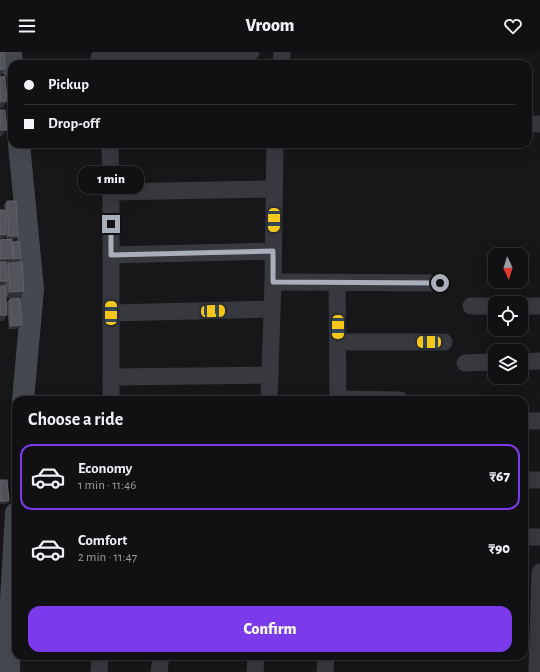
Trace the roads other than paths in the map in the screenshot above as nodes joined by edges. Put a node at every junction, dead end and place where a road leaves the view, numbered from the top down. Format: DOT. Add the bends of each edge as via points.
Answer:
graph roads {
  1 [pos="251,52"];
  2 [pos="215,53"];
  3 [pos="156,54"];
  4 [pos="99,58"];
  5 [pos="19,148"];
  6 [pos="110,148"];
  7 [pos="275,148"];
  8 [pos="274,189"];
  9 [pos="111,192"];
  10 [pos="273,251"];
  11 [pos="111,255"];
  12 [pos="273,282"];
  13 [pos="337,282"];
  14 [pos="440,283"];
  15 [pos="471,306"];
  16 [pos="488,306"];
  17 [pos="528,306"];
  18 [pos="540,306"];
  19 [pos="272,309"];
  20 [pos="111,313"];
  21 [pos="338,342"];
  22 [pos="444,342"];
  23 [pos="540,361"];
  24 [pos="488,362"];
  25 [pos="528,362"];
  26 [pos="465,363"];
  27 [pos="270,375"];
  28 [pos="111,377"];
  29 [pos="23,396"];
  30 [pos="111,396"];
  31 [pos="268,396"];
  32 [pos="338,396"];
  33 [pos="528,421"];
  34 [pos="540,421"];
  35 [pos="528,480"];
  36 [pos="540,480"];
  37 [pos="528,536"];
  38 [pos="540,537"];
  39 [pos="12,572"];
  40 [pos="540,572"];
  41 [pos="531,653"];
  42 [pos="100,660"];
  43 [pos="160,660"];
  44 [pos="256,660"];
  45 [pos="326,660"];
  46 [pos="9,672"];
  47 [pos="99,672"];
  48 [pos="159,672"];
  49 [pos="255,672"];
  50 [pos="325,672"];
  51 [pos="537,672"];
  1 -- 2 [label="street"];
  2 -- 3 [label="street"];
  3 -- 4 [label="street"];
  5 -- 29 [label="street" via="33,289"];
  6 -- 9 [label="street"];
  7 -- 8 [label="street"];
  8 -- 9 [label="street"];
  8 -- 10 [label="street"];
  9 -- 11 [label="street"];
  10 -- 11 [label="street"];
  10 -- 12 [label="street"];
  11 -- 20 [label="street"];
  12 -- 13 [label="street"];
  12 -- 19 [label="street"];
  13 -- 14 [label="street"];
  13 -- 21 [label="street"];
  15 -- 16 [label="street"];
  17 -- 18 [label="street"];
  19 -- 20 [label="street"];
  19 -- 27 [label="street"];
  20 -- 28 [label="street"];
  21 -- 22 [label="street"];
  21 -- 32 [label="street"];
  23 -- 25 [label="street"];
  24 -- 26 [label="street"];
  27 -- 28 [label="street"];
  27 -- 31 [label="street"];
  28 -- 30 [label="street"];
  33 -- 34 [label="street"];
  35 -- 36 [label="street"];
  37 -- 38 [label="street"];
  39 -- 46 [label="street"];
  40 -- 41 [label="street"];
  41 -- 51 [label="street"];
  42 -- 47 [label="street"];
  43 -- 48 [label="street"];
  44 -- 49 [label="street"];
  45 -- 50 [label="street"];
}
